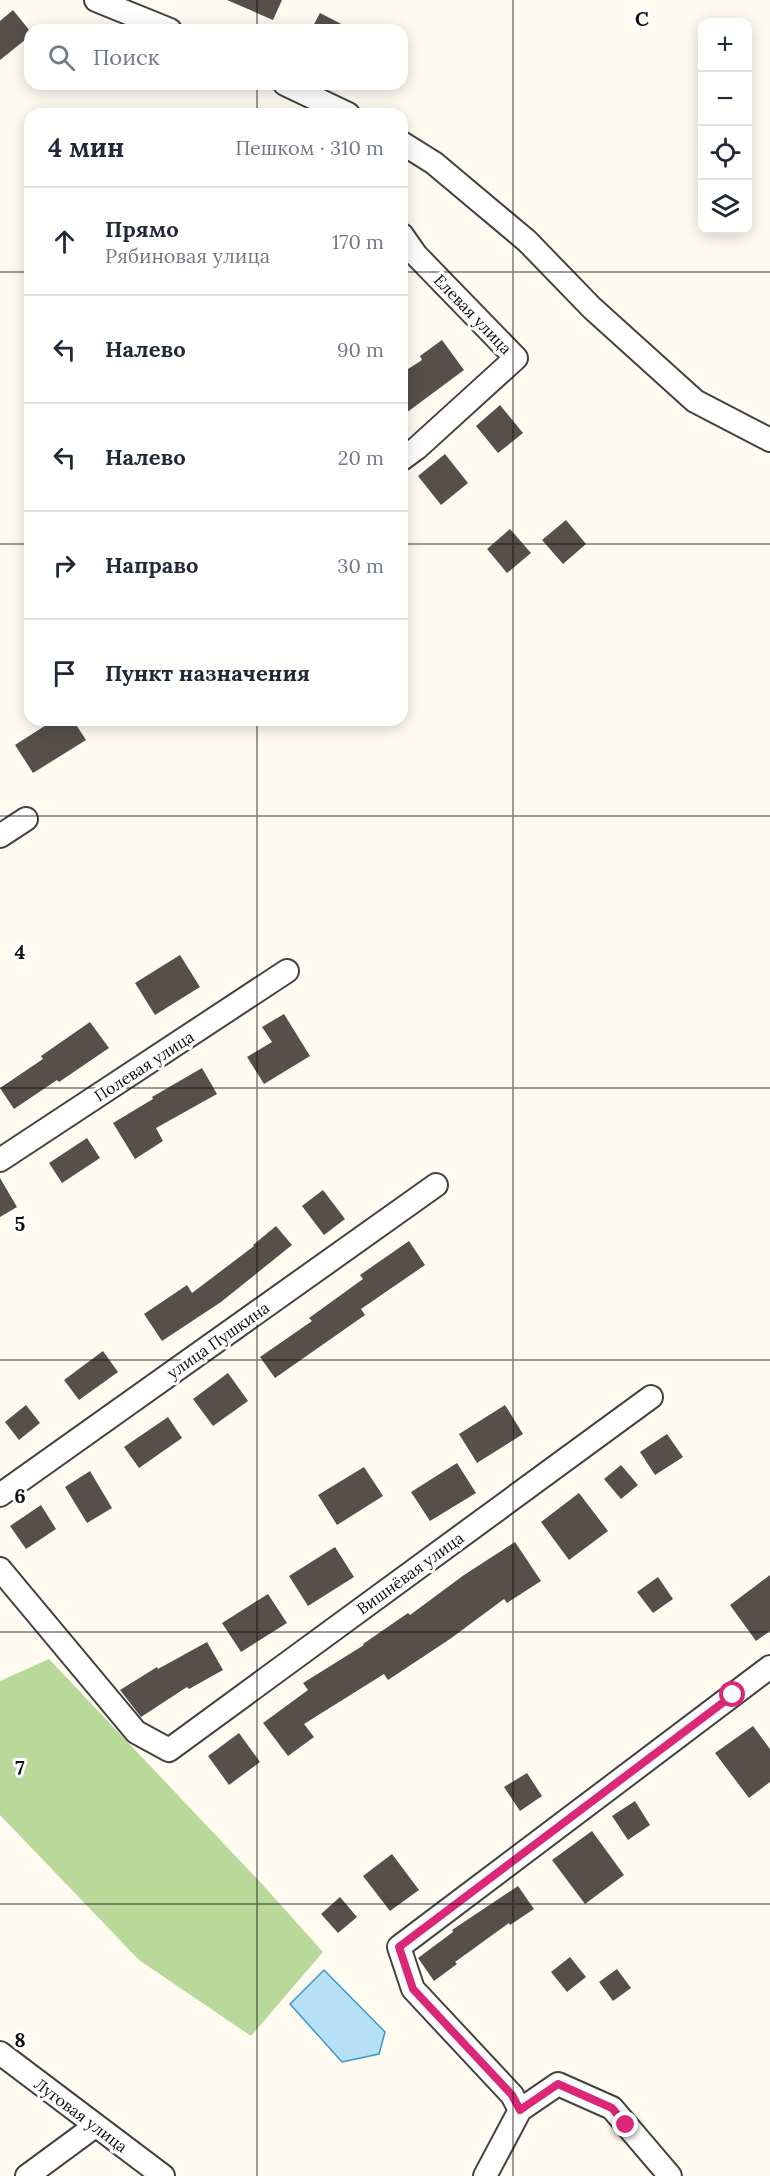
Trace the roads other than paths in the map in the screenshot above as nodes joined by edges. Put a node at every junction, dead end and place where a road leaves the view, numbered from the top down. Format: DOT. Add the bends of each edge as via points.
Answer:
graph roads {
  1 [pos="96,0"];
  2 [pos="155,24"];
  3 [pos="298,90"];
  4 [pos="335,108"];
  5 [pos="408,147"];
  6 [pos="408,244"];
  7 [pos="770,440"];
  8 [pos="408,455"];
  9 [pos="26,819"];
  10 [pos="0,836"];
  11 [pos="287,971"];
  12 [pos="0,1160"];
  13 [pos="436,1185"];
  14 [pos="651,1397"];
  15 [pos="0,1495"];
  16 [pos="0,1569"];
  17 [pos="770,1667"];
  18 [pos="0,2053"];
  19 [pos="520,2110"];
  20 [pos="95,2126"];
  21 [pos="27,2176"];
  22 [pos="163,2176"];
  23 [pos="485,2176"];
  24 [pos="670,2176"];
  1 -- 2 [label="street"];
  3 -- 4 [label="street"];
  5 -- 7 [label="street" via="434,163 527,242 694,401"];
  6 -- 8 [label="street, Елевая улица" via="516,358"];
  9 -- 10 [label="street"];
  11 -- 12 [label="street, Полевая улица"];
  13 -- 15 [label="street, улица Пушкина"];
  14 -- 16 [label="street, Вишнёвая улица" via="169,1749 136,1732"];
  17 -- 19 [label="street" via="399,1947 413,1989 512,2095"];
  18 -- 20 [label="street, Луговая улица"];
  19 -- 23 [label="street"];
  19 -- 24 [label="street" via="558,2084 612,2108"];
  20 -- 21 [label="street"];
  20 -- 22 [label="street, Луговая улица"];
}
